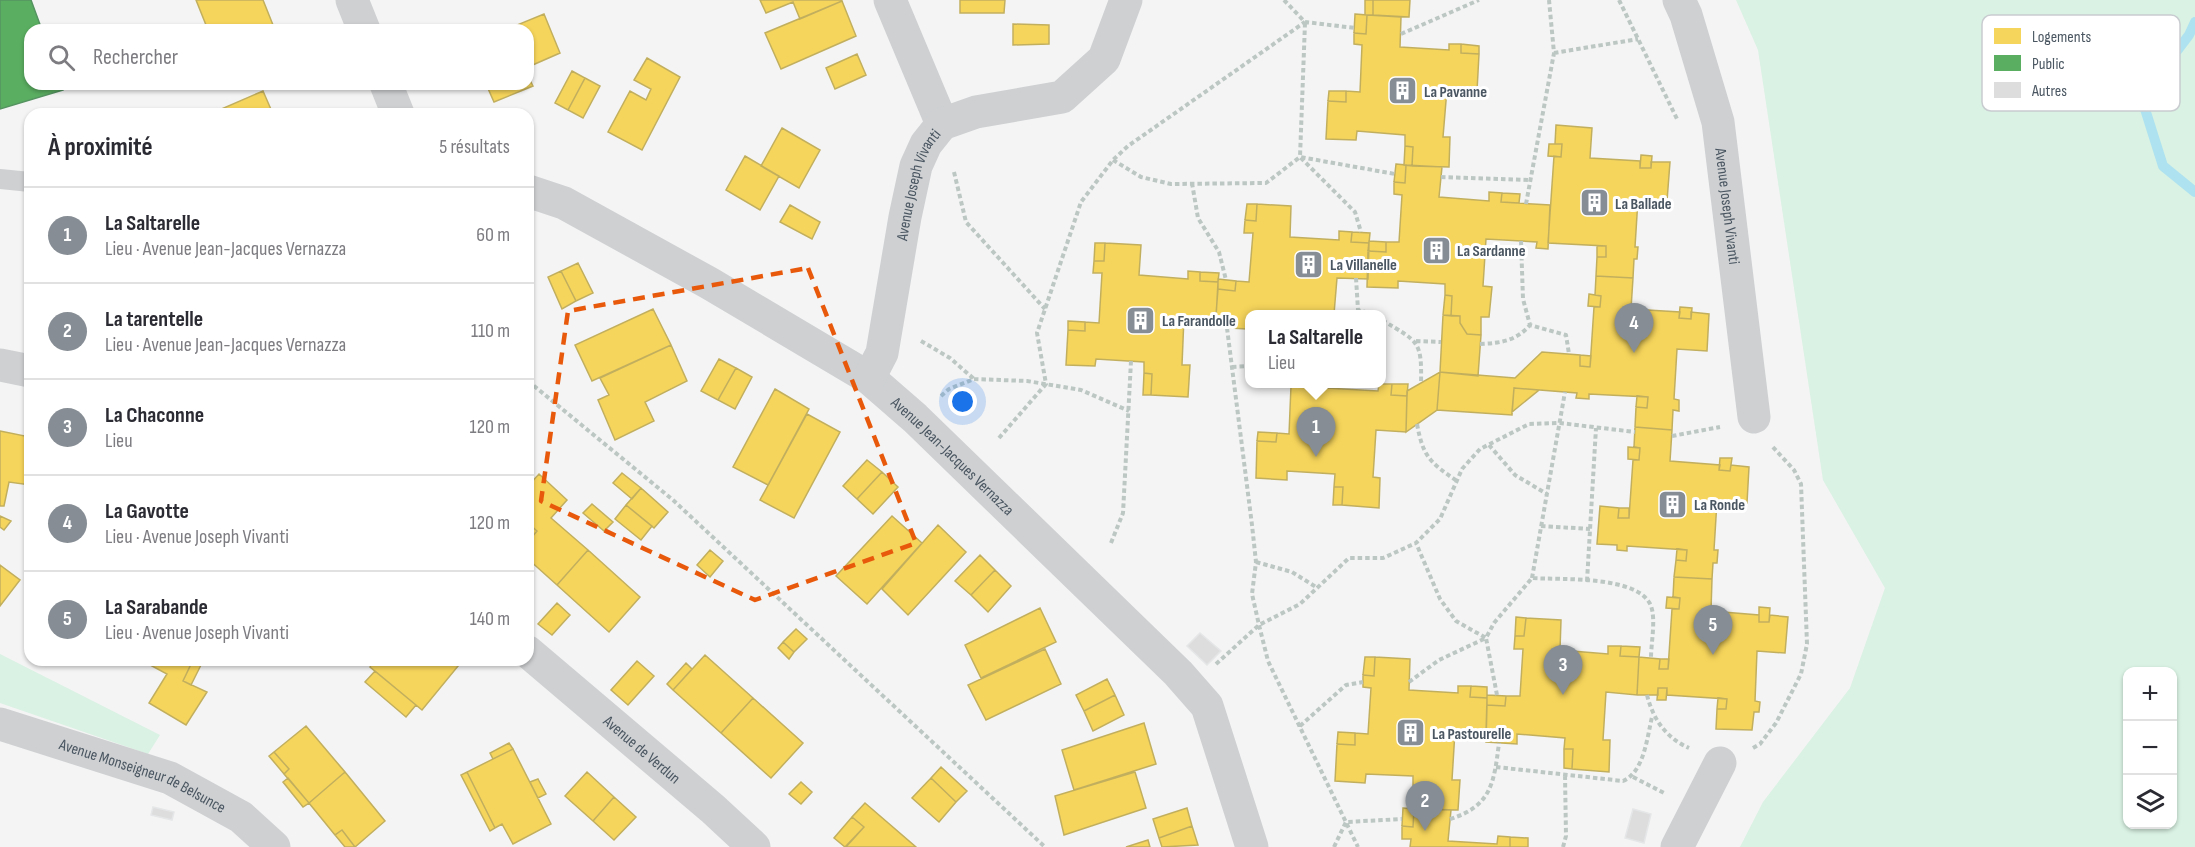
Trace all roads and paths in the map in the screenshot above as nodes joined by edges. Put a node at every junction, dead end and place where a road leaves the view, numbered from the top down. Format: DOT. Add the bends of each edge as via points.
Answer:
graph roads {
  1 [pos="352,0"];
  2 [pos="890,0"];
  3 [pos="1126,0"];
  4 [pos="1284,0"];
  5 [pos="1479,0"];
  6 [pos="1549,0"];
  7 [pos="1679,0"];
  8 [pos="1305,22"];
  9 [pos="362,24"];
  10 [pos="1355,28"];
  11 [pos="1401,34"];
  12 [pos="1638,39"];
  13 [pos="1554,53"];
  14 [pos="388,90"];
  15 [pos="396,108"];
  16 [pos="942,124"];
  17 [pos="1300,157"];
  18 [pos="1113,160"];
  19 [pos="1395,174"];
  20 [pos="1441,177"];
  21 [pos="0,178"];
  22 [pos="1529,180"];
  23 [pos="24,181"];
  24 [pos="1192,183"];
  25 [pos="534,193"];
  26 [pos="1526,204"];
  27 [pos="1361,232"];
  28 [pos="1521,241"];
  29 [pos="1356,278"];
  30 [pos="1226,280"];
  31 [pos="1045,309"];
  32 [pos="1358,310"];
  33 [pos="1386,322"];
  34 [pos="1530,325"];
  35 [pos="1227,328"];
  36 [pos="920,340"];
  37 [pos="1416,341"];
  38 [pos="1442,342"];
  39 [pos="1480,344"];
  40 [pos="1569,354"];
  41 [pos="1131,361"];
  42 [pos="0,365"];
  43 [pos="1245,366"];
  44 [pos="1232,367"];
  45 [pos="24,370"];
  46 [pos="869,378"];
  47 [pos="974,379"];
  48 [pos="1421,383"];
  49 [pos="1046,384"];
  50 [pos="534,386"];
  51 [pos="1565,392"];
  52 [pos="936,400"];
  53 [pos="1129,411"];
  54 [pos="1754,417"];
  55 [pos="1560,423"];
  56 [pos="1417,424"];
  57 [pos="1596,428"];
  58 [pos="1635,432"];
  59 [pos="1672,436"];
  60 [pos="999,438"];
  61 [pos="1489,445"];
  62 [pos="1457,480"];
  63 [pos="1547,494"];
  64 [pos="1541,526"];
  65 [pos="1590,529"];
  66 [pos="1112,543"];
  67 [pos="1416,543"];
  68 [pos="1256,562"];
  69 [pos="1532,578"];
  70 [pos="1587,581"];
  71 [pos="1316,587"];
  72 [pos="1259,625"];
  73 [pos="1486,638"];
  74 [pos="534,657"];
  75 [pos="1651,658"];
  76 [pos="1209,671"];
  77 [pos="1363,682"];
  78 [pos="1409,682"];
  79 [pos="1497,695"];
  80 [pos="1647,695"];
  81 [pos="1653,717"];
  82 [pos="0,724"];
  83 [pos="1300,726"];
  84 [pos="1499,743"];
  85 [pos="1720,763"];
  86 [pos="1496,767"];
  87 [pos="1565,774"];
  88 [pos="1402,819"];
  89 [pos="1450,819"];
  90 [pos="1346,822"];
  91 [pos="274,847"];
  92 [pos="754,847"];
  93 [pos="1045,847"];
  94 [pos="1252,847"];
  95 [pos="1334,847"];
  96 [pos="1358,847"];
  97 [pos="1563,847"];
  98 [pos="1677,847"];
  1 -- 9 [label="street"];
  2 -- 16 [label="street"];
  3 -- 16 [label="street, Avenue Joseph Vivanti" via="1104,59 1062,97 976,112"];
  4 -- 8 [label="path"];
  5 -- 11 [label="path"];
  6 -- 13 [label="path"];
  7 -- 54 [label="street, Avenue Joseph Vivanti" via="1718,122"];
  8 -- 10 [label="path"];
  8 -- 17 [label="path"];
  8 -- 18 [label="path"];
  12 -- 13 [label="path"];
  13 -- 22 [label="path"];
  14 -- 15 [label="street"];
  16 -- 31 [label="path" via="966,222"];
  16 -- 46 [label="street, Avenue Joseph Vivanti" via="926,144 916,166 882,353"];
  17 -- 19 [label="path"];
  17 -- 24 [label="path" via="1266,183"];
  17 -- 27 [label="path" via="1355,212"];
  18 -- 24 [label="path" via="1141,177 1171,184"];
  18 -- 31 [label="path" via="1081,202"];
  20 -- 22 [label="path"];
  21 -- 23 [label="lane"];
  22 -- 26 [label="path"];
  24 -- 30 [label="path" via="1198,218 1220,252"];
  25 -- 46 [label="street, Avenue Jean-Jacques Vernazza" via="564,203 709,283"];
  28 -- 34 [label="path" via="1522,299"];
  29 -- 32 [label="path"];
  31 -- 49 [label="path" via="1037,333"];
  33 -- 37 [label="path"];
  34 -- 39 [label="path" via="1521,336 1503,343"];
  34 -- 40 [label="path" via="1566,334"];
  35 -- 44 [label="path"];
  36 -- 47 [label="path"];
  37 -- 38 [label="path"];
  37 -- 48 [label="path" via="1422,354"];
  41 -- 53 [label="path"];
  42 -- 45 [label="street"];
  43 -- 44 [label="path"];
  44 -- 68 [label="path"];
  46 -- 94 [label="street, Avenue Jean-Jacques Vernazza" via="1178,672 1207,706"];
  47 -- 49 [label="path"];
  47 -- 52 [label="path" via="949,389"];
  49 -- 53 [label="path" via="1081,390"];
  49 -- 60 [label="path"];
  50 -- 93 [label="path" via="673,500"];
  51 -- 55 [label="path"];
  53 -- 66 [label="path" via="1123,513"];
  54 -- 59 [label="path"];
  54 -- 85 [label="path" via="1766,440 1790,464 1801,484 1807,644 1801,674 1766,737 1760,744"];
  55 -- 57 [label="path"];
  55 -- 61 [label="path" via="1528,424"];
  55 -- 63 [label="path"];
  56 -- 62 [label="path" via="1421,447 1431,463"];
  57 -- 58 [label="path"];
  57 -- 65 [label="path"];
  61 -- 62 [label="path" via="1480,449"];
  61 -- 63 [label="path" via="1515,475"];
  62 -- 67 [label="path" via="1440,519"];
  63 -- 64 [label="path"];
  64 -- 65 [label="path"];
  64 -- 69 [label="path"];
  65 -- 70 [label="path"];
  67 -- 71 [label="path" via="1383,558 1349,558"];
  67 -- 73 [label="path" via="1440,599 1456,621"];
  68 -- 71 [label="path" via="1292,572"];
  68 -- 72 [label="path" via="1252,594"];
  69 -- 70 [label="path"];
  69 -- 73 [label="path"];
  70 -- 75 [label="path" via="1621,584 1643,594 1652,607"];
  71 -- 72 [label="path" via="1300,604"];
  72 -- 76 [label="path"];
  72 -- 83 [label="path" via="1268,661"];
  73 -- 78 [label="path" via="1439,660"];
  73 -- 79 [label="path"];
  74 -- 92 [label="street, Avenue de Verdun"];
  77 -- 83 [label="path" via="1346,685"];
  80 -- 81 [label="path"];
  81 -- 85 [label="path" via="1677,743"];
  81 -- 87 [label="path" via="1633,777 1623,781"];
  82 -- 91 [label="street, Avenue Monseigneur de Belsunce" via="170,778 241,817"];
  83 -- 90 [label="path"];
  84 -- 86 [label="path"];
  85 -- 98 [label="street"];
  86 -- 87 [label="path"];
  86 -- 89 [label="path" via="1488,794 1469,813"];
  87 -- 97 [label="path"];
  88 -- 90 [label="path"];
  90 -- 95 [label="path"];
  90 -- 96 [label="path"];
}
